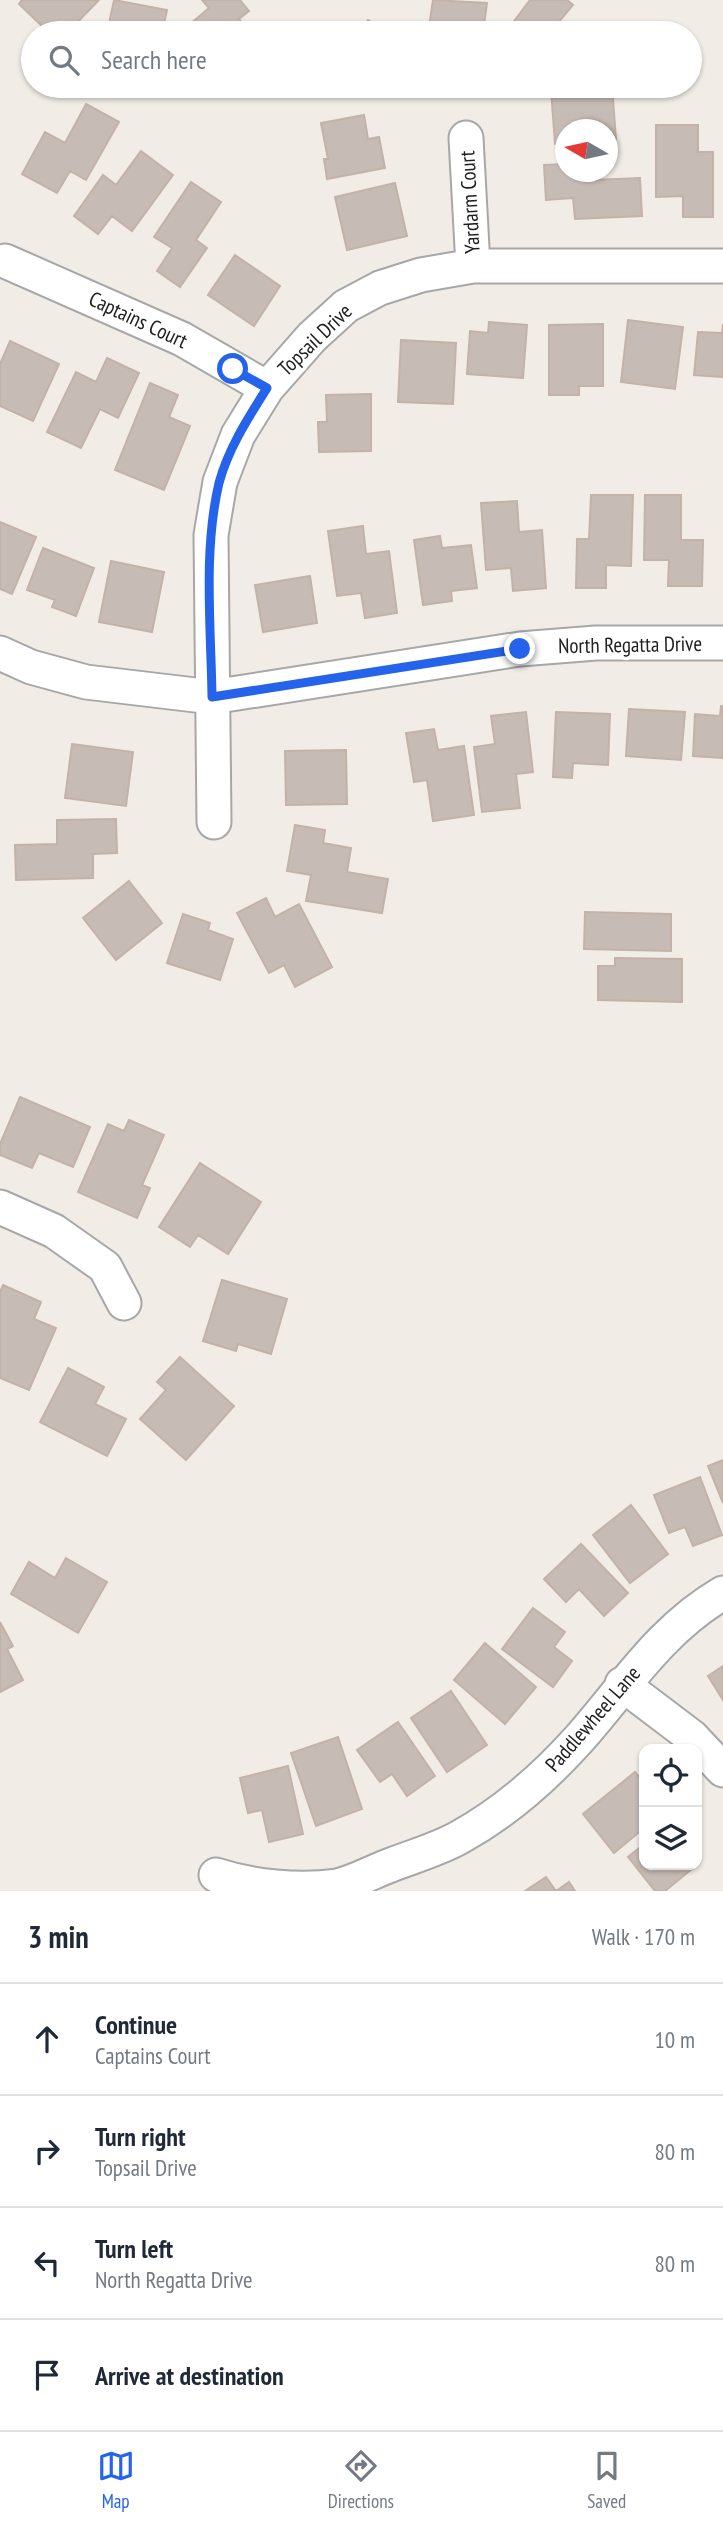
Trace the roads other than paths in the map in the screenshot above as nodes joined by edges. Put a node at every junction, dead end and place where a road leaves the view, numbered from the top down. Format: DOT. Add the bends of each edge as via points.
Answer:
graph roads {
  1 [pos="466,138"];
  2 [pos="5,261"];
  3 [pos="474,266"];
  4 [pos="723,266"];
  5 [pos="267,388"];
  6 [pos="723,643"];
  7 [pos="0,653"];
  8 [pos="212,697"];
  9 [pos="214,822"];
  10 [pos="0,1207"];
  11 [pos="124,1303"];
  12 [pos="723,1593"];
  13 [pos="622,1684"];
  14 [pos="723,1770"];
  15 [pos="216,1875"];
  1 -- 3 [label="street, Yardarm Court"];
  2 -- 5 [label="street, Captains Court" via="182,339"];
  3 -- 4 [label="street, Topsail Drive"];
  3 -- 5 [label="street, Topsail Drive" via="421,275 380,288 346,306"];
  5 -- 8 [label="street, Topsail Drive" via="238,435 220,482 211,535"];
  6 -- 8 [label="street, North Regatta Drive" via="596,643 520,649"];
  7 -- 8 [label="street, North Regatta Drive" via="86,682"];
  8 -- 9 [label="street, Topsail Drive"];
  10 -- 11 [label="street" via="54,1231 105,1267"];
  12 -- 13 [label="street, Paddlewheel Lane" via="660,1641"];
  13 -- 14 [label="street" via="692,1737"];
  13 -- 15 [label="street, Paddlewheel Lane" via="538,1781 499,1814 458,1839 337,1886 298,1889"];
}
